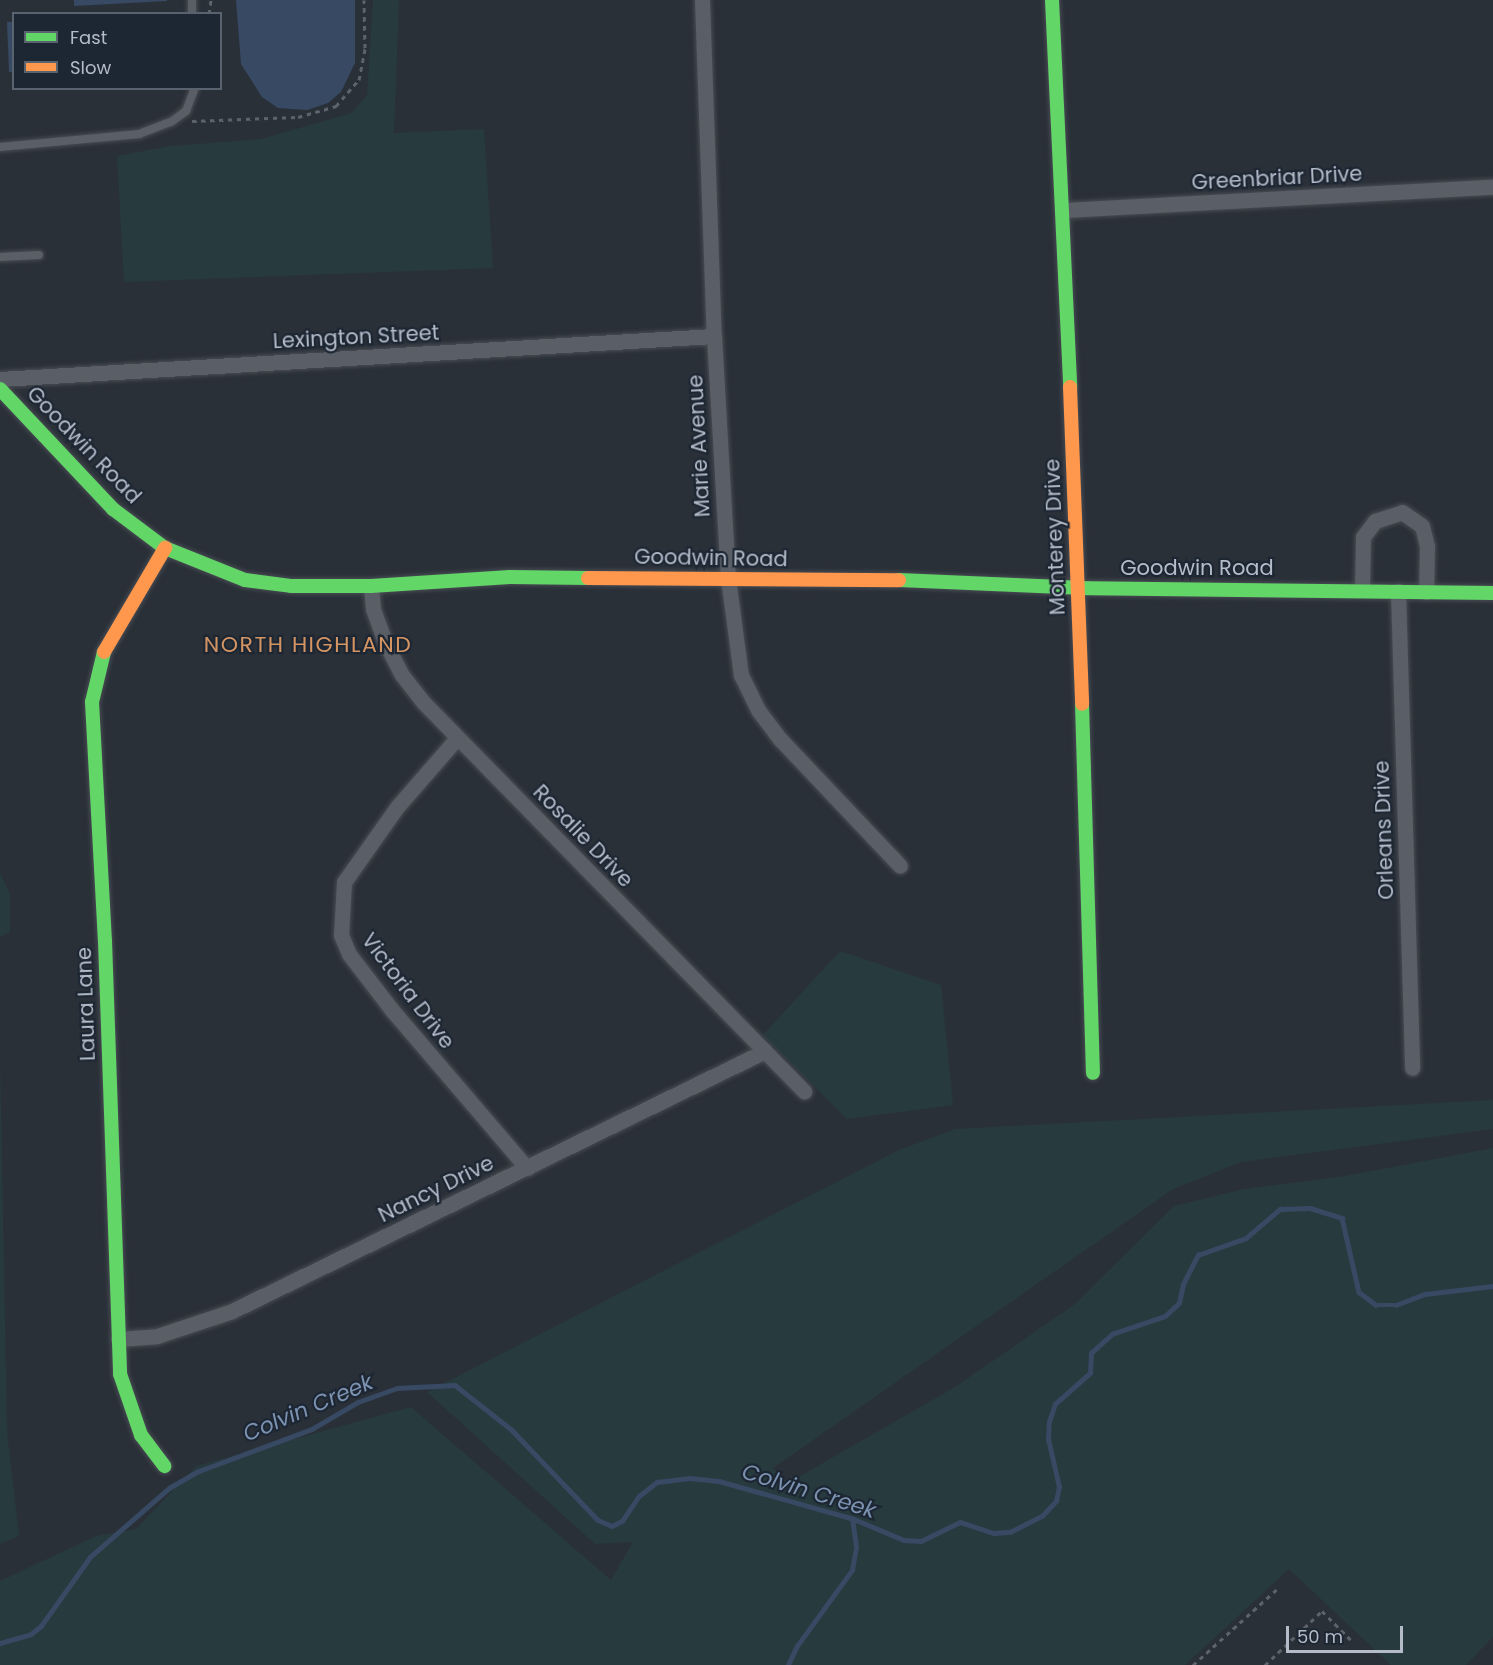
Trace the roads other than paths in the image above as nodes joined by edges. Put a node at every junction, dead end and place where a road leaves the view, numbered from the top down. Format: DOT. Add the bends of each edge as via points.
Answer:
graph roads {
  1 [pos="702,0"];
  2 [pos="1052,0"];
  3 [pos="194,90"];
  4 [pos="0,147"];
  5 [pos="1493,187"];
  6 [pos="1063,210"];
  7 [pos="39,255"];
  8 [pos="0,257"];
  9 [pos="714,336"];
  10 [pos="0,379"];
  11 [pos="0,389"];
  12 [pos="165,548"];
  13 [pos="728,578"];
  14 [pos="371,586"];
  15 [pos="1079,588"];
  16 [pos="1362,590"];
  17 [pos="1398,591"];
  18 [pos="1426,592"];
  19 [pos="1493,593"];
  20 [pos="457,738"];
  21 [pos="900,866"];
  22 [pos="765,1051"];
  23 [pos="1412,1068"];
  24 [pos="1093,1073"];
  25 [pos="804,1091"];
  26 [pos="527,1168"];
  27 [pos="118,1339"];
  28 [pos="164,1466"];
  1 -- 9 [label="street, Marie Avenue"];
  2 -- 6 [label="street, Monterey Drive"];
  3 -- 4 [label="lane" via="186,111 171,122 122,138"];
  5 -- 6 [label="street, Greenbriar Drive"];
  6 -- 15 [label="street, Monterey Drive"];
  7 -- 8 [label="lane"];
  9 -- 10 [label="street, Lexington Street"];
  9 -- 13 [label="street, Marie Avenue"];
  11 -- 12 [label="street, Goodwin Road" via="113,509"];
  12 -- 14 [label="street, Goodwin Road" via="245,580 291,586"];
  12 -- 27 [label="street, Laura Lane" via="108,641 97,669 92,702 105,941"];
  13 -- 14 [label="street, Goodwin Road" via="510,577"];
  13 -- 15 [label="street, Goodwin Road" via="955,580"];
  13 -- 21 [label="street, Marie Avenue" via="741,675 758,710 781,740"];
  14 -- 20 [label="street, Rosalie Drive" via="374,609 402,675"];
  15 -- 16 [label="street, Goodwin Road"];
  15 -- 24 [label="street, Monterey Drive"];
  16 -- 17 [label="street, Goodwin Road"];
  16 -- 18 [label="street" via="1363,537 1375,521 1402,512 1422,526"];
  17 -- 18 [label="street, Goodwin Road"];
  17 -- 23 [label="street, Orleans Drive"];
  18 -- 19 [label="street, Goodwin Road"];
  20 -- 22 [label="street, Rosalie Drive"];
  20 -- 26 [label="street, Victoria Drive" via="397,807 344,882 341,935 349,954 392,1010"];
  22 -- 25 [label="street, Rosalie Drive"];
  22 -- 26 [label="street, Nancy Drive"];
  26 -- 27 [label="street, Nancy Drive" via="232,1311 157,1336"];
  27 -- 28 [label="street, Laura Lane" via="124,1397 141,1435"];
}
